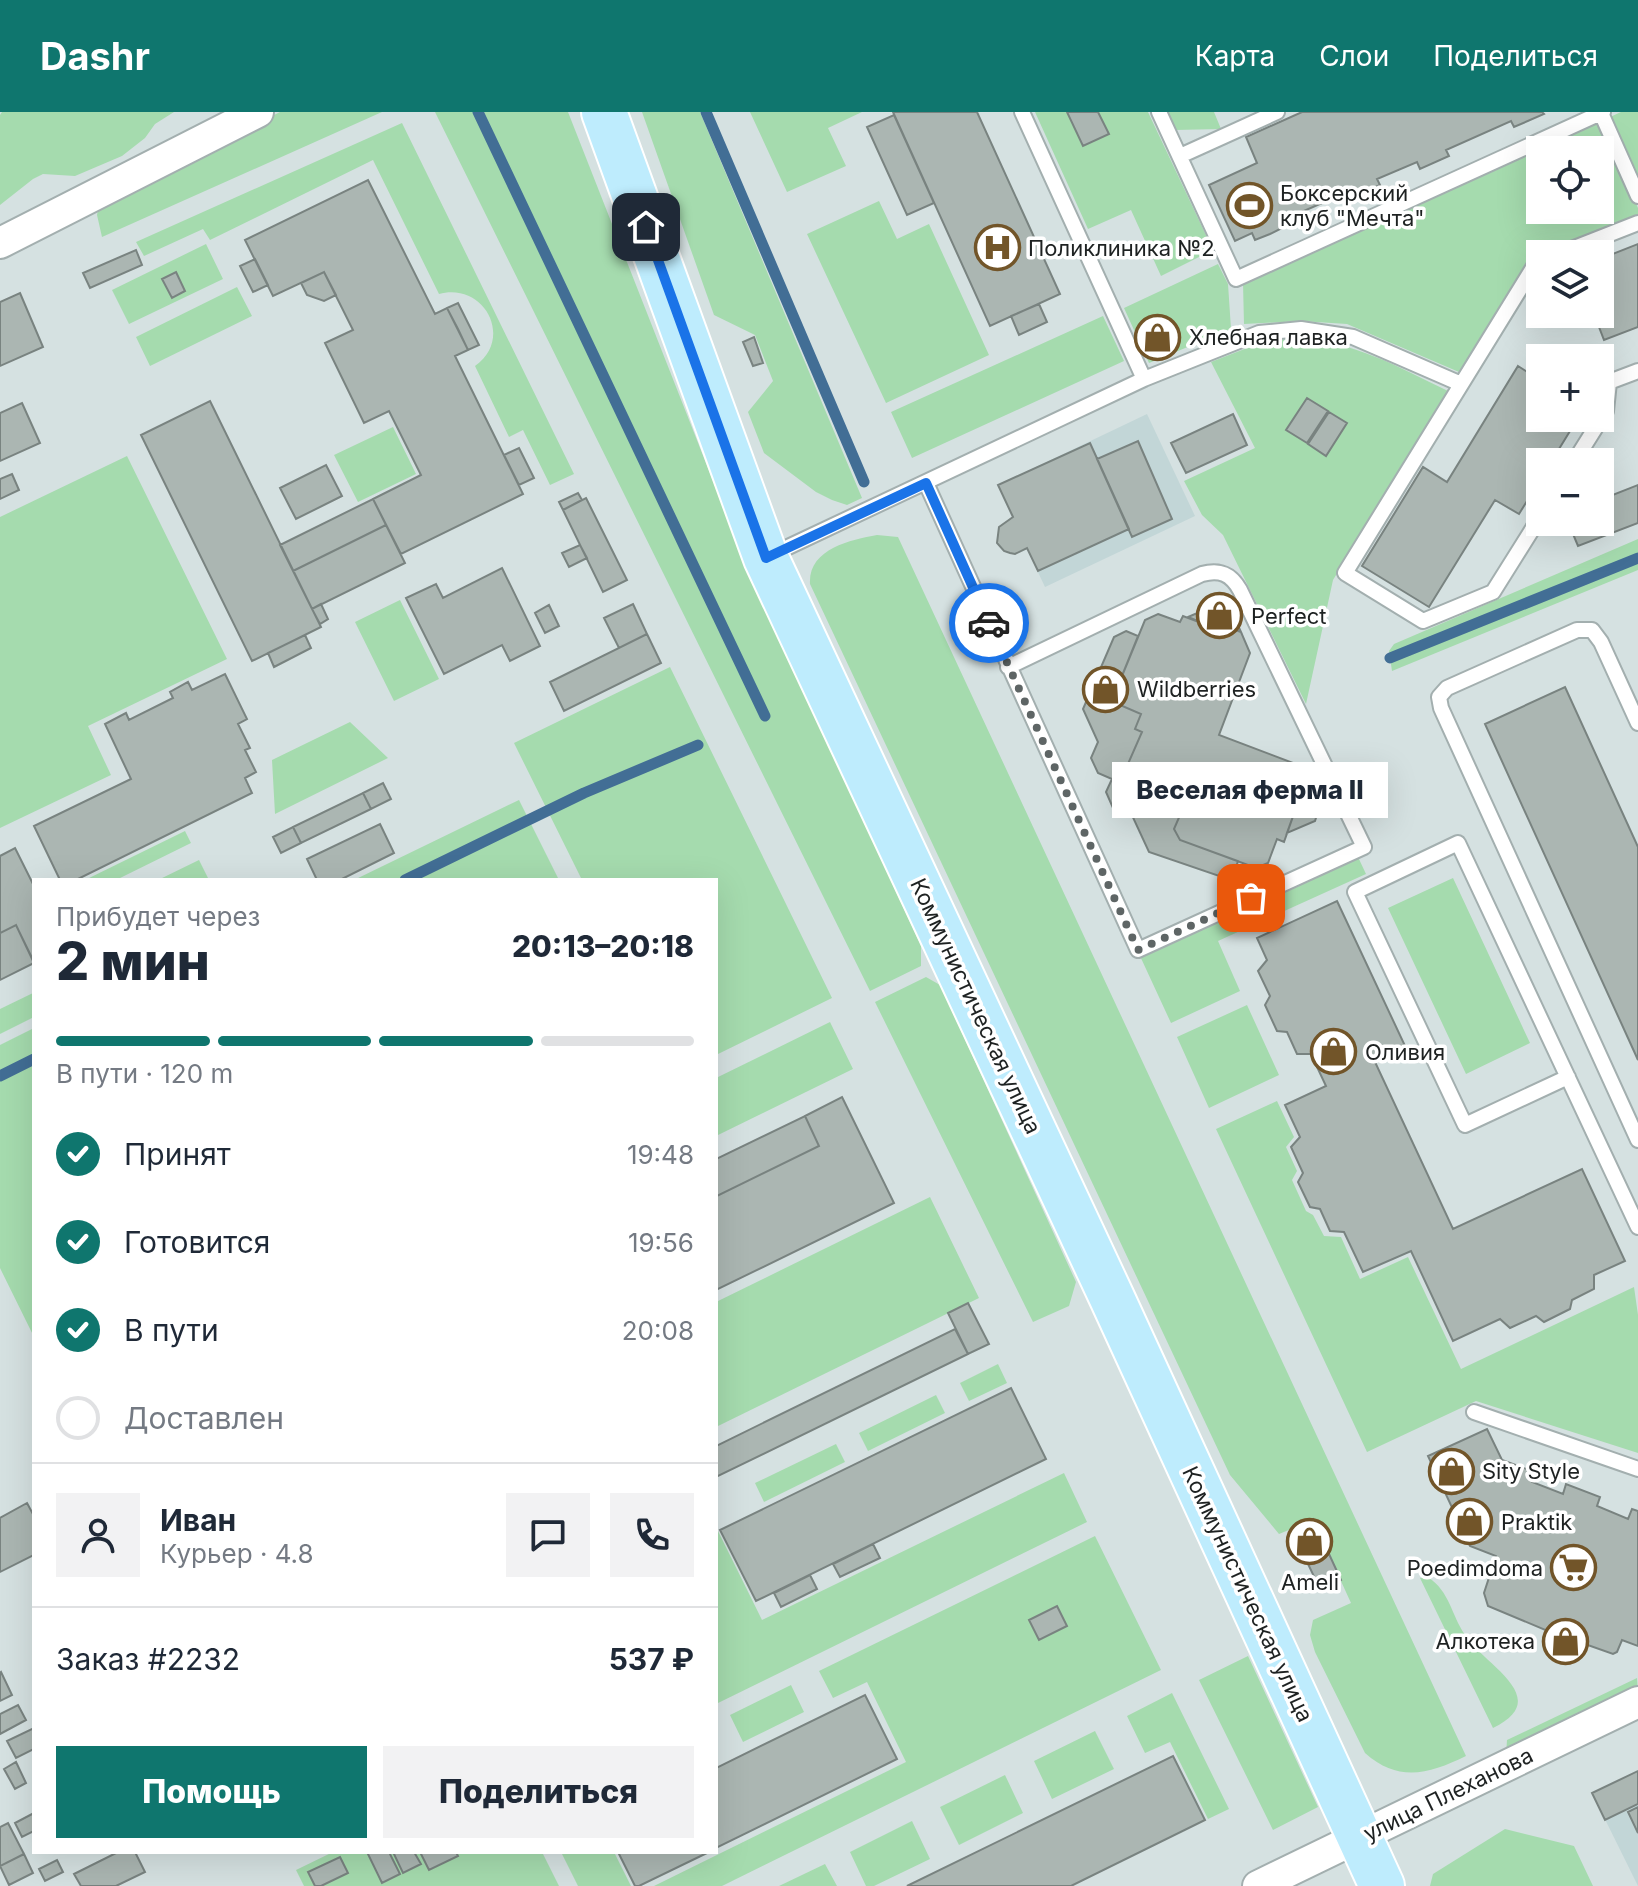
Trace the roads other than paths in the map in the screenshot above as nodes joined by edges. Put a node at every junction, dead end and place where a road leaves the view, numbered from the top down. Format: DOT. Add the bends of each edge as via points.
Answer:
graph roads {
  1 [pos="258,112"];
  2 [pos="604,112"];
  3 [pos="1022,112"];
  4 [pos="1159,112"];
  5 [pos="1277,112"];
  6 [pos="1602,113"];
  7 [pos="1180,156"];
  8 [pos="1638,196"];
  9 [pos="1638,223"];
  10 [pos="1595,240"];
  11 [pos="0,243"];
  12 [pos="1526,279"];
  13 [pos="1638,371"];
  14 [pos="1144,379"];
  15 [pos="1461,384"];
  16 [pos="1583,448"];
  17 [pos="926,483"];
  18 [pos="1528,536"];
  19 [pos="766,558"];
  20 [pos="1008,667"];
  21 [pos="1638,723"];
  22 [pos="1568,1077"];
  23 [pos="1638,1140"];
  24 [pos="1638,1227"];
  25 [pos="1474,1412"];
  26 [pos="1638,1469"];
  27 [pos="1638,1702"];
  28 [pos="1359,1837"];
  29 [pos="1258,1886"];
  30 [pos="1382,1886"];
  1 -- 11 [label="street"];
  2 -- 19 [label="main road, Коммунистическая улица"];
  3 -- 14 [label="lane"];
  4 -- 7 [label="lane"];
  5 -- 7 [label="lane"];
  6 -- 7 [label="lane" via="1236,279"];
  6 -- 8 [label="lane"];
  9 -- 10 [label="lane"];
  12 -- 15 [label="lane"];
  13 -- 16 [label="lane" via="1609,382 1606,411"];
  14 -- 15 [label="lane" via="1259,333 1301,329 1353,337"];
  14 -- 17 [label="lane"];
  15 -- 18 [label="lane" via="1345,573 1423,621 1493,592"];
  17 -- 19 [label="lane"];
  17 -- 20 [label="lane"];
  19 -- 28 [label="main road, Коммунистическая улица"];
  20 -- 20 [label="lane" via="1202,574 1217,571 1230,576 1364,847 1138,950"];
  21 -- 23 [label="lane" via="1592,630 1577,630 1447,688 1439,697"];
  22 -- 22 [label="lane" via="1458,843 1355,892 1465,1125"];
  22 -- 24 [label="lane"];
  25 -- 26 [label="lane"];
  27 -- 28 [label="street, улица Плеханова"];
  28 -- 29 [label="street, улица Плеханова"];
  28 -- 30 [label="main road, Коммунистическая улица"];
}
